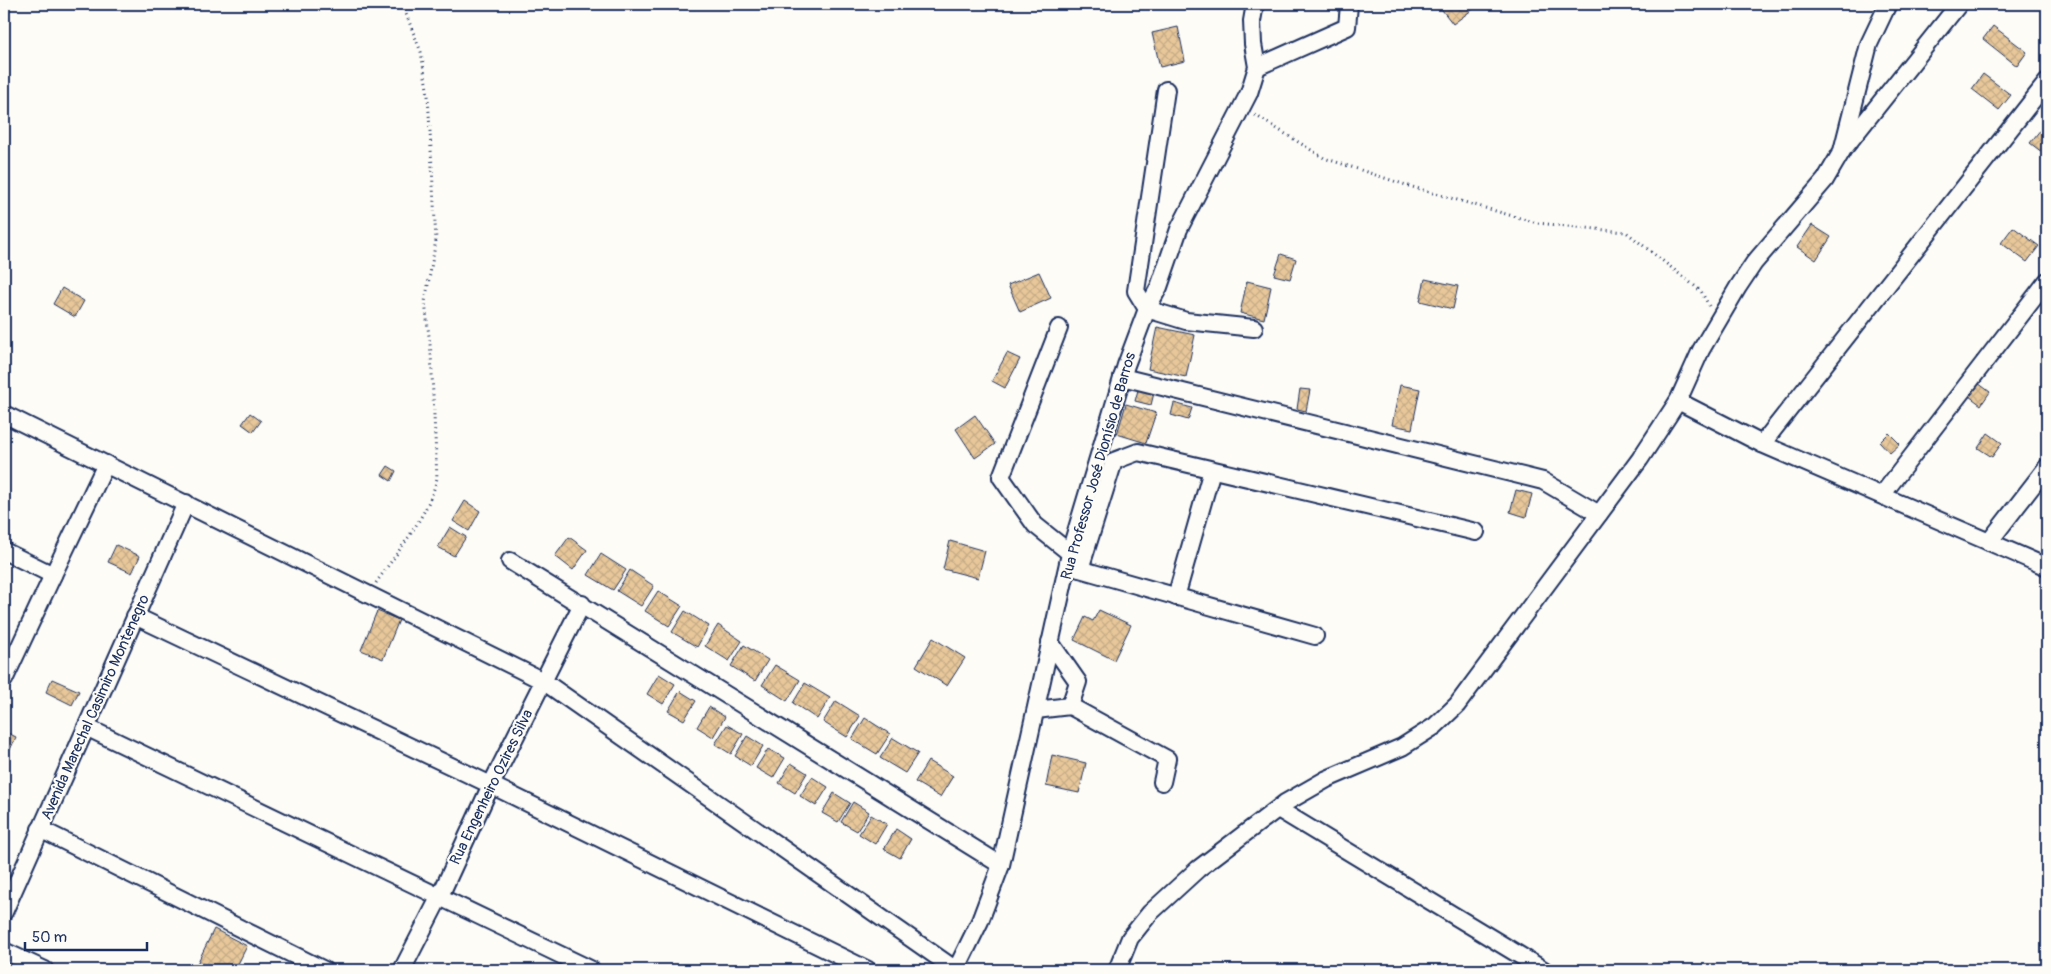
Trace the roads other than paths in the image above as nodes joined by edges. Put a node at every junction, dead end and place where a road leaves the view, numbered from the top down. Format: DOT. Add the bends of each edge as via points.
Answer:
graph roads {
  1 [pos="1255,4"];
  2 [pos="1888,4"];
  3 [pos="1959,4"];
  4 [pos="1349,5"];
  5 [pos="1256,67"];
  6 [pos="2047,82"];
  7 [pos="1166,90"];
  8 [pos="1842,151"];
  9 [pos="2047,281"];
  10 [pos="1146,309"];
  11 [pos="1059,328"];
  12 [pos="1254,328"];
  13 [pos="1122,377"];
  14 [pos="1678,401"];
  15 [pos="4,414"];
  16 [pos="1762,444"];
  17 [pos="106,464"];
  18 [pos="2047,468"];
  19 [pos="1212,470"];
  20 [pos="1882,496"];
  21 [pos="186,503"];
  22 [pos="1599,514"];
  23 [pos="1476,532"];
  24 [pos="1989,542"];
  25 [pos="4,551"];
  26 [pos="510,561"];
  27 [pos="1072,563"];
  28 [pos="2047,567"];
  29 [pos="53,575"];
  30 [pos="1176,597"];
  31 [pos="582,604"];
  32 [pos="136,616"];
  33 [pos="1315,636"];
  34 [pos="1050,642"];
  35 [pos="4,680"];
  36 [pos="543,681"];
  37 [pos="1070,706"];
  38 [pos="1036,710"];
  39 [pos="86,727"];
  40 [pos="1162,782"];
  41 [pos="491,785"];
  42 [pos="1278,809"];
  43 [pos="40,829"];
  44 [pos="1001,865"];
  45 [pos="440,896"];
  46 [pos="4,912"];
  47 [pos="4,950"];
  48 [pos="45,970"];
  49 [pos="324,970"];
  50 [pos="402,970"];
  51 [pos="592,970"];
  52 [pos="868,970"];
  53 [pos="956,970"];
  54 [pos="1116,970"];
  55 [pos="1544,970"];
  1 -- 5 [label="street, Rua Professor José Dionísio de Barros" via="1253,36"];
  2 -- 8 [label="street" via="1869,44"];
  3 -- 8 [label="street"];
  4 -- 5 [label="street" via="1347,27"];
  5 -- 10 [label="street, Rua Professor José Dionísio de Barros" via="1249,93 1179,229 1158,288"];
  6 -- 16 [label="street"];
  7 -- 10 [label="street" via="1136,292"];
  8 -- 14 [label="street" via="1825,180 1754,263 1701,350"];
  9 -- 20 [label="street"];
  10 -- 12 [label="street" via="1186,321"];
  10 -- 13 [label="street, Rua Professor José Dionísio de Barros"];
  11 -- 27 [label="street" via="1001,477 1035,525"];
  13 -- 22 [label="street" via="1542,481"];
  13 -- 27 [label="street, Rua Professor José Dionísio de Barros"];
  14 -- 16 [label="street"];
  14 -- 22 [label="street" via="1640,460"];
  15 -- 17 [label="street"];
  16 -- 20 [label="street"];
  17 -- 21 [label="street"];
  17 -- 29 [label="street"];
  18 -- 24 [label="street"];
  19 -- 23 [label="street"];
  19 -- 27 [label="street" via="1138,452 1114,461"];
  19 -- 30 [label="street"];
  20 -- 24 [label="street"];
  21 -- 32 [label="street, Avenida Marechal Casimiro Montenegro"];
  21 -- 36 [label="street"];
  22 -- 42 [label="street" via="1457,705 1435,726 1402,747 1327,779"];
  24 -- 28 [label="street"];
  25 -- 29 [label="street"];
  26 -- 31 [label="street"];
  27 -- 30 [label="street"];
  27 -- 34 [label="street, Rua Professor José Dionísio de Barros"];
  29 -- 35 [label="street"];
  30 -- 33 [label="street"];
  31 -- 36 [label="street, Rua Engenheiro Ozires Silva"];
  31 -- 44 [label="street"];
  32 -- 39 [label="street, Avenida Marechal Casimiro Montenegro"];
  32 -- 41 [label="street"];
  34 -- 37 [label="street" via="1078,682"];
  34 -- 38 [label="street, Rua Professor José Dionísio de Barros"];
  36 -- 41 [label="street, Rua Engenheiro Ozires Silva"];
  36 -- 53 [label="street"];
  37 -- 38 [label="street"];
  37 -- 40 [label="street" via="1167,759"];
  38 -- 44 [label="street, Rua Professor José Dionísio de Barros"];
  39 -- 43 [label="street, Avenida Marechal Casimiro Montenegro"];
  39 -- 45 [label="street"];
  41 -- 45 [label="street, Rua Engenheiro Ozires Silva"];
  41 -- 52 [label="street"];
  42 -- 54 [label="street" via="1198,869 1150,913 1130,938"];
  42 -- 55 [label="street"];
  43 -- 46 [label="street, Avenida Marechal Casimiro Montenegro"];
  43 -- 49 [label="street"];
  44 -- 53 [label="street, Rua Professor José Dionísio de Barros" via="980,921"];
  45 -- 50 [label="street, Rua Engenheiro Ozires Silva"];
  45 -- 51 [label="street"];
  47 -- 48 [label="street"];
}
